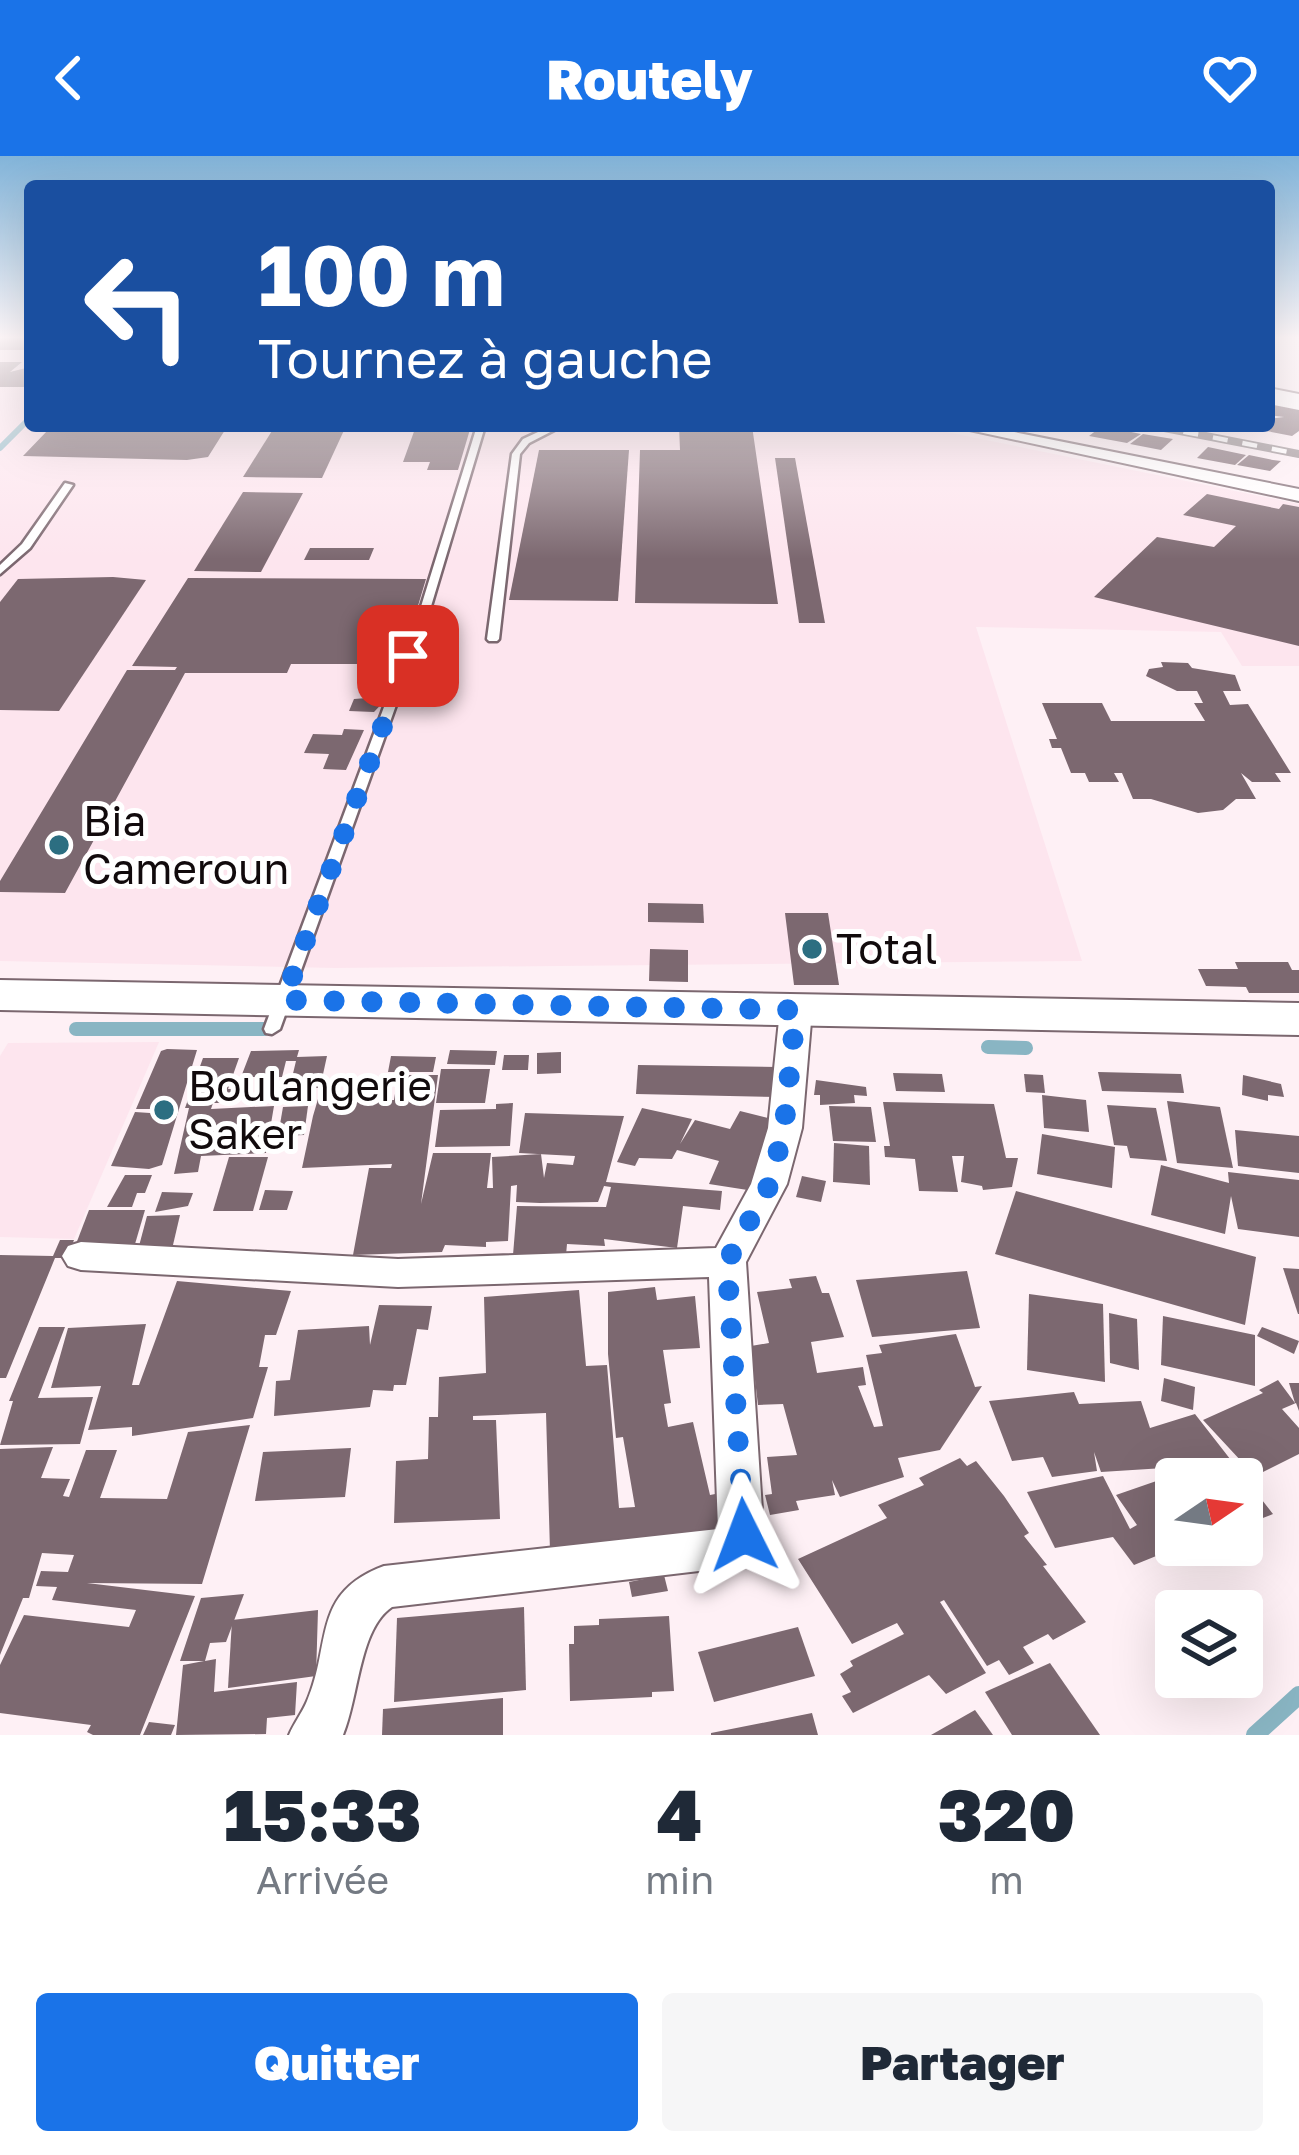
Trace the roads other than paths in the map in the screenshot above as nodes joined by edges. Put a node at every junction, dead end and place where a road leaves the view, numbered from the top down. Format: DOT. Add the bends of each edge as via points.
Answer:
graph roads {
  1 [pos="479,432"];
  2 [pos="545,432"];
  3 [pos="989,432"];
  4 [pos="68,484"];
  5 [pos="1299,495"];
  6 [pos="0,571"];
  7 [pos="493,639"];
  8 [pos="0,994"];
  9 [pos="278,1015"];
  10 [pos="796,1024"];
  11 [pos="0,1026"];
  12 [pos="1285,1032"];
  13 [pos="81,1256"];
  14 [pos="727,1262"];
  15 [pos="314,1735"];
  1 -- 9 [label="lane" via="424,613"];
  2 -- 7 [label="lane" via="516,454"];
  3 -- 5 [label="street"];
  4 -- 6 [label="lane"];
  8 -- 9 [label="main road"];
  9 -- 10 [label="main road"];
  9 -- 11 [label="main road"];
  10 -- 12 [label="main road"];
  10 -- 14 [label="street" via="770,1184"];
  13 -- 14 [label="street" via="398,1273"];
  14 -- 15 [label="street" via="741,1541 362,1596 349,1620 331,1708"];
}
